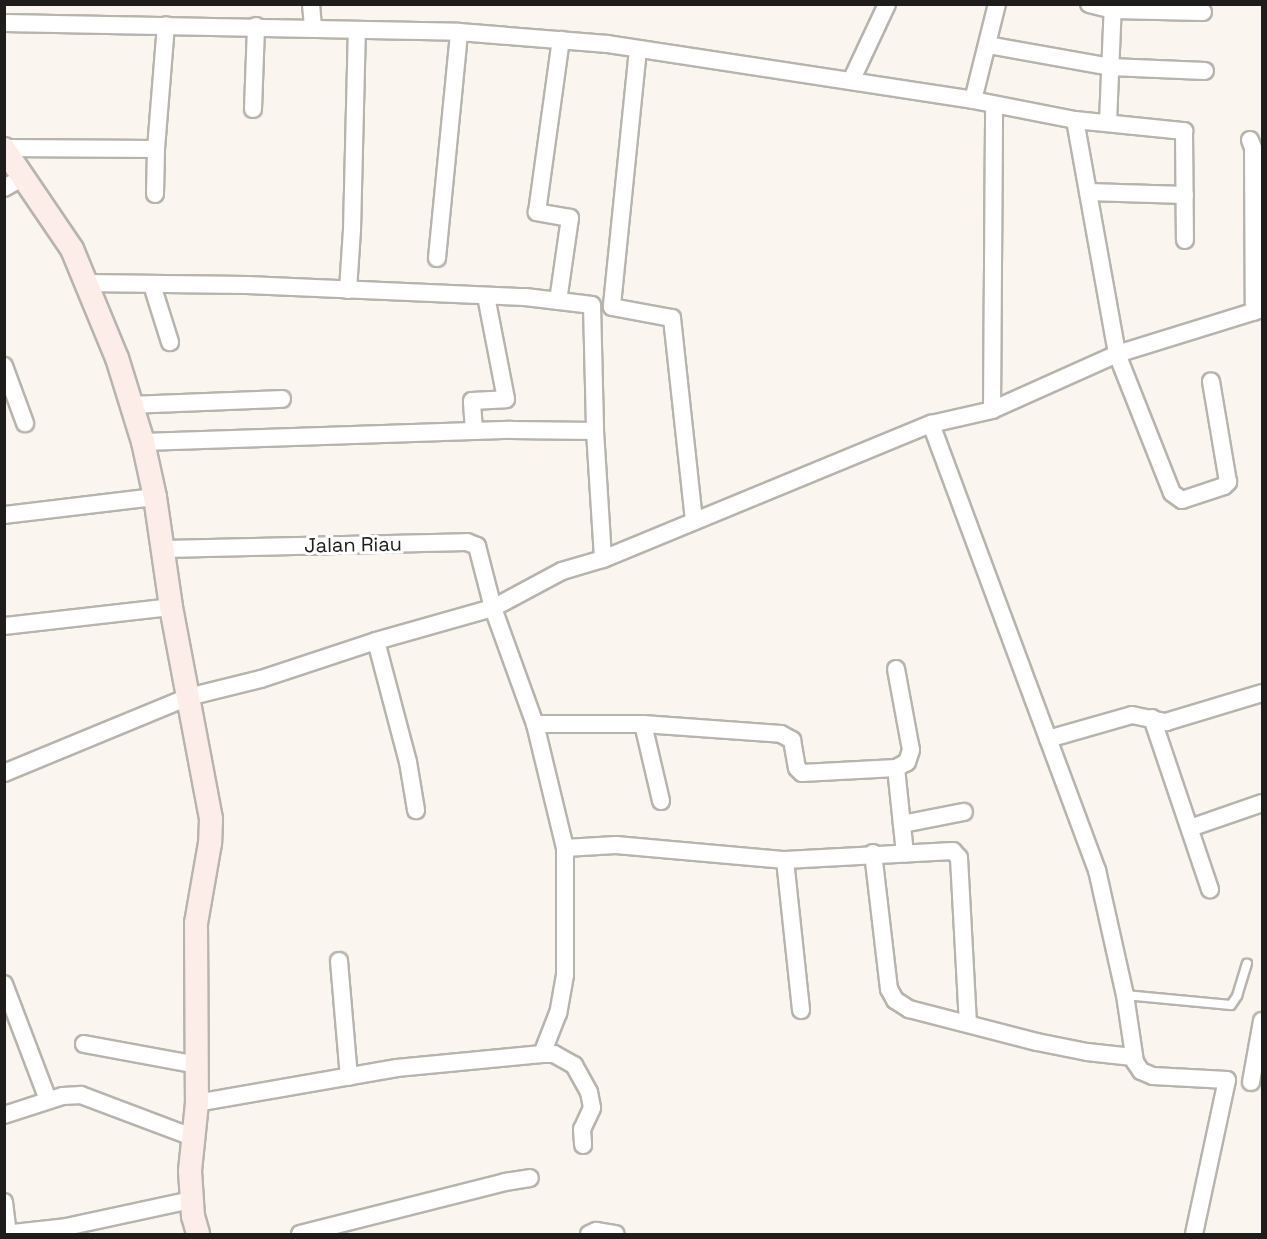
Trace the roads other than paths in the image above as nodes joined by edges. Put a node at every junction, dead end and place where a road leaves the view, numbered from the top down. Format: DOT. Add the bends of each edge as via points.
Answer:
graph roads {
  1 [pos="311,4"];
  2 [pos="887,4"];
  3 [pos="997,4"];
  4 [pos="1089,4"];
  5 [pos="1113,7"];
  6 [pos="1203,12"];
  7 [pos="4,23"];
  8 [pos="166,25"];
  9 [pos="256,26"];
  10 [pos="313,28"];
  11 [pos="357,30"];
  12 [pos="459,32"];
  13 [pos="561,40"];
  14 [pos="988,45"];
  15 [pos="638,49"];
  16 [pos="1110,67"];
  17 [pos="1205,71"];
  18 [pos="851,81"];
  19 [pos="973,100"];
  20 [pos="994,105"];
  21 [pos="253,109"];
  22 [pos="1075,120"];
  23 [pos="1108,122"];
  24 [pos="1250,140"];
  25 [pos="4,149"];
  26 [pos="156,149"];
  27 [pos="14,183"];
  28 [pos="1088,192"];
  29 [pos="155,194"];
  30 [pos="1185,195"];
  31 [pos="1185,240"];
  32 [pos="437,258"];
  33 [pos="84,283"];
  34 [pos="153,285"];
  35 [pos="348,290"];
  36 [pos="486,296"];
  37 [pos="558,301"];
  38 [pos="592,305"];
  39 [pos="612,307"];
  40 [pos="1258,310"];
  41 [pos="170,342"];
  42 [pos="1117,354"];
  43 [pos="4,366"];
  44 [pos="1211,381"];
  45 [pos="282,399"];
  46 [pos="131,405"];
  47 [pos="993,410"];
  48 [pos="25,423"];
  49 [pos="931,424"];
  50 [pos="474,431"];
  51 [pos="595,431"];
  52 [pos="143,442"];
  53 [pos="155,497"];
  54 [pos="4,515"];
  55 [pos="694,521"];
  56 [pos="164,549"];
  57 [pos="603,559"];
  58 [pos="171,607"];
  59 [pos="493,608"];
  60 [pos="4,626"];
  61 [pos="376,641"];
  62 [pos="896,669"];
  63 [pos="1263,693"];
  64 [pos="188,697"];
  65 [pos="1152,718"];
  66 [pos="643,723"];
  67 [pos="535,724"];
  68 [pos="1048,739"];
  69 [pos="896,768"];
  70 [pos="4,773"];
  71 [pos="661,801"];
  72 [pos="1263,803"];
  73 [pos="416,810"];
  74 [pos="964,812"];
  75 [pos="902,825"];
  76 [pos="1190,828"];
  77 [pos="565,848"];
  78 [pos="873,853"];
  79 [pos="905,854"];
  80 [pos="785,860"];
  81 [pos="1210,889"];
  82 [pos="339,961"];
  83 [pos="1247,963"];
  84 [pos="4,984"];
  85 [pos="1125,995"];
  86 [pos="801,1010"];
  87 [pos="1263,1021"];
  88 [pos="968,1024"];
  89 [pos="84,1044"];
  90 [pos="542,1053"];
  91 [pos="1133,1057"];
  92 [pos="197,1065"];
  93 [pos="348,1077"];
  94 [pos="1227,1080"];
  95 [pos="1257,1081"];
  96 [pos="48,1100"];
  97 [pos="197,1103"];
  98 [pos="4,1115"];
  99 [pos="192,1137"];
  100 [pos="583,1145"];
  101 [pos="530,1178"];
  102 [pos="191,1200"];
  103 [pos="4,1202"];
  104 [pos="6,1233"];
  105 [pos="198,1234"];
  106 [pos="300,1234"];
  107 [pos="589,1234"];
  108 [pos="616,1234"];
  109 [pos="1194,1234"];
  1 -- 10 [label="street"];
  2 -- 18 [label="street"];
  3 -- 14 [label="street"];
  4 -- 5 [label="street"];
  5 -- 6 [label="street"];
  5 -- 16 [label="street"];
  7 -- 8 [label="street"];
  8 -- 9 [label="street"];
  8 -- 26 [label="street"];
  9 -- 10 [label="street"];
  9 -- 21 [label="street"];
  10 -- 11 [label="street"];
  11 -- 12 [label="street"];
  11 -- 35 [label="street"];
  12 -- 13 [label="street"];
  12 -- 32 [label="street"];
  13 -- 15 [label="street"];
  13 -- 37 [label="street" via="537,212 570,218"];
  14 -- 16 [label="street"];
  14 -- 19 [label="street"];
  15 -- 18 [label="street"];
  15 -- 39 [label="street"];
  16 -- 17 [label="street"];
  16 -- 23 [label="street"];
  18 -- 19 [label="street"];
  19 -- 20 [label="street"];
  20 -- 22 [label="street"];
  20 -- 47 [label="street"];
  22 -- 23 [label="street"];
  22 -- 28 [label="street"];
  23 -- 30 [label="street" via="1184,131"];
  24 -- 40 [label="street"];
  25 -- 26 [label="street"];
  25 -- 27 [label="street"];
  26 -- 29 [label="street"];
  27 -- 33 [label="street" via="58,225"];
  28 -- 30 [label="street"];
  28 -- 42 [label="street"];
  30 -- 31 [label="street"];
  33 -- 34 [label="street"];
  33 -- 46 [label="street" via="117,358"];
  34 -- 35 [label="street"];
  34 -- 41 [label="street"];
  35 -- 36 [label="street"];
  36 -- 37 [label="street"];
  36 -- 50 [label="street" via="506,399 472,401"];
  37 -- 38 [label="street"];
  38 -- 39 [label="street"];
  38 -- 51 [label="street"];
  39 -- 55 [label="street" via="673,320"];
  40 -- 42 [label="street"];
  42 -- 44 [label="street" via="1172,493 1182,500 1224,486 1228,479"];
  42 -- 47 [label="street"];
  43 -- 48 [label="street"];
  45 -- 46 [label="street"];
  46 -- 52 [label="street"];
  47 -- 49 [label="street"];
  49 -- 55 [label="street"];
  49 -- 68 [label="street"];
  50 -- 51 [label="street"];
  50 -- 52 [label="street"];
  51 -- 57 [label="street"];
  52 -- 53 [label="street"];
  53 -- 54 [label="street"];
  53 -- 56 [label="street"];
  55 -- 57 [label="street"];
  56 -- 58 [label="street"];
  56 -- 59 [label="street, Jalan Riau" via="472,543 480,550"];
  57 -- 59 [label="street" via="562,571"];
  58 -- 60 [label="street"];
  58 -- 64 [label="street"];
  59 -- 61 [label="street"];
  59 -- 67 [label="street, Jalan Riau"];
  61 -- 64 [label="street" via="261,679"];
  61 -- 73 [label="street" via="408,762"];
  62 -- 69 [label="street" via="911,750 907,762"];
  63 -- 65 [label="street" via="1166,722"];
  64 -- 70 [label="street"];
  64 -- 92 [label="street" via="211,819 196,924"];
  65 -- 68 [label="street" via="1132,715"];
  65 -- 76 [label="street"];
  66 -- 67 [label="street"];
  66 -- 69 [label="street" via="787,735 802,773"];
  66 -- 71 [label="street"];
  67 -- 77 [label="street, Jalan Riau"];
  68 -- 85 [label="street" via="1097,870"];
  69 -- 75 [label="street"];
  72 -- 76 [label="street"];
  74 -- 75 [label="street"];
  75 -- 79 [label="street"];
  76 -- 81 [label="street"];
  77 -- 80 [label="street" via="616,845"];
  77 -- 90 [label="street, Jalan Riau" via="565,975 558,1014"];
  78 -- 79 [label="street"];
  78 -- 80 [label="street"];
  78 -- 88 [label="street" via="891,995 904,1007"];
  79 -- 88 [label="street" via="948,850 959,858"];
  80 -- 86 [label="street"];
  82 -- 93 [label="street"];
  83 -- 85 [label="lane" via="1238,996 1230,1005"];
  84 -- 96 [label="street"];
  85 -- 91 [label="street"];
  87 -- 95 [label="street"];
  88 -- 91 [label="street" via="1077,1050"];
  89 -- 92 [label="street"];
  90 -- 93 [label="street"];
  90 -- 100 [label="street" via="554,1054 574,1065 589,1092 593,1106 582,1129"];
  91 -- 94 [label="street" via="1141,1071 1153,1076"];
  92 -- 97 [label="street"];
  93 -- 97 [label="street"];
  94 -- 95 [label="street"];
  94 -- 109 [label="street"];
  96 -- 98 [label="street"];
  96 -- 99 [label="street" via="81,1095"];
  97 -- 99 [label="street"];
  99 -- 102 [label="street"];
  101 -- 106 [label="street"];
  102 -- 104 [label="street" via="66,1227"];
  102 -- 105 [label="street"];
  103 -- 104 [label="street"];
  107 -- 108 [label="street"];
}
